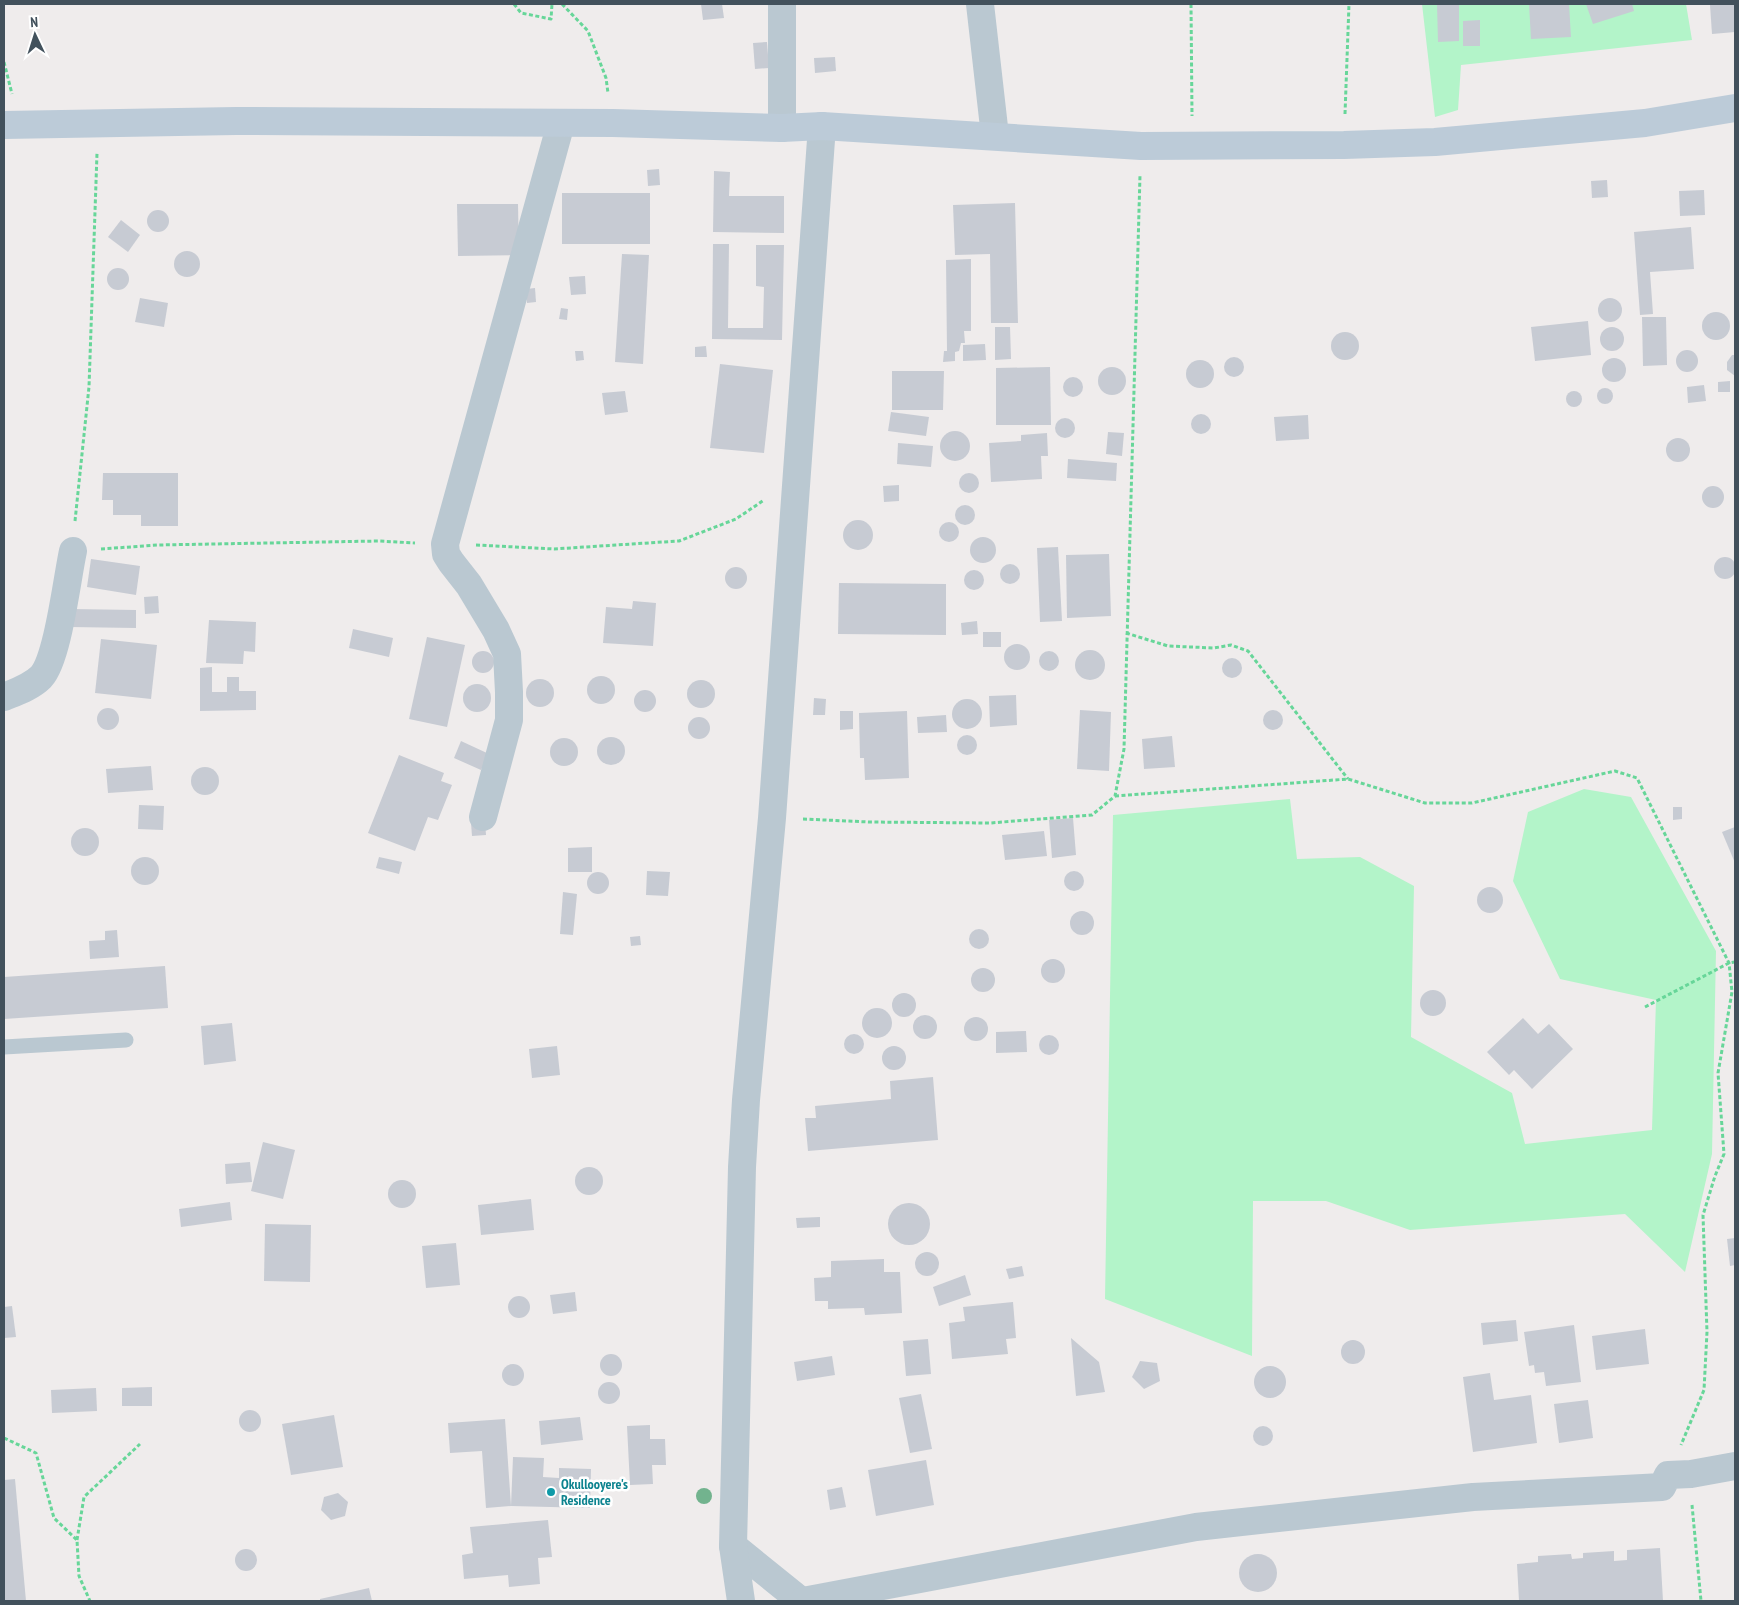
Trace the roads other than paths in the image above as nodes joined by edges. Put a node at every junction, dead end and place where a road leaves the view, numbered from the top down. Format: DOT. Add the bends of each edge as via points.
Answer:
graph roads {
  1 [pos="782,4"];
  2 [pos="980,4"];
  3 [pos="1735,108"];
  4 [pos="561,123"];
  5 [pos="4,125"];
  6 [pos="822,126"];
  7 [pos="782,128"];
  8 [pos="995,136"];
  9 [pos="73,551"];
  10 [pos="4,697"];
  11 [pos="482,817"];
  12 [pos="126,1040"];
  13 [pos="4,1047"];
  14 [pos="1735,1466"];
  15 [pos="733,1546"];
  16 [pos="741,1601"];
  17 [pos="802,1601"];
  1 -- 7 [label="street"];
  2 -- 8 [label="street"];
  3 -- 8 [label="street" via="1645,123 1434,142 1141,146"];
  4 -- 5 [label="street" via="98,122"];
  4 -- 7 [label="street"];
  4 -- 11 [label="street" via="445,544 446,554 469,585 507,654 509,720"];
  6 -- 7 [label="street"];
  6 -- 8 [label="street"];
  6 -- 15 [label="street" via="772,818 746,1100"];
  9 -- 10 [label="street" via="54,651 42,676"];
  12 -- 13 [label="lane"];
  14 -- 17 [label="street" via="1679,1474 1662,1487 1473,1497 1196,1527"];
  15 -- 16 [label="street"];
  15 -- 17 [label="street"];
}
